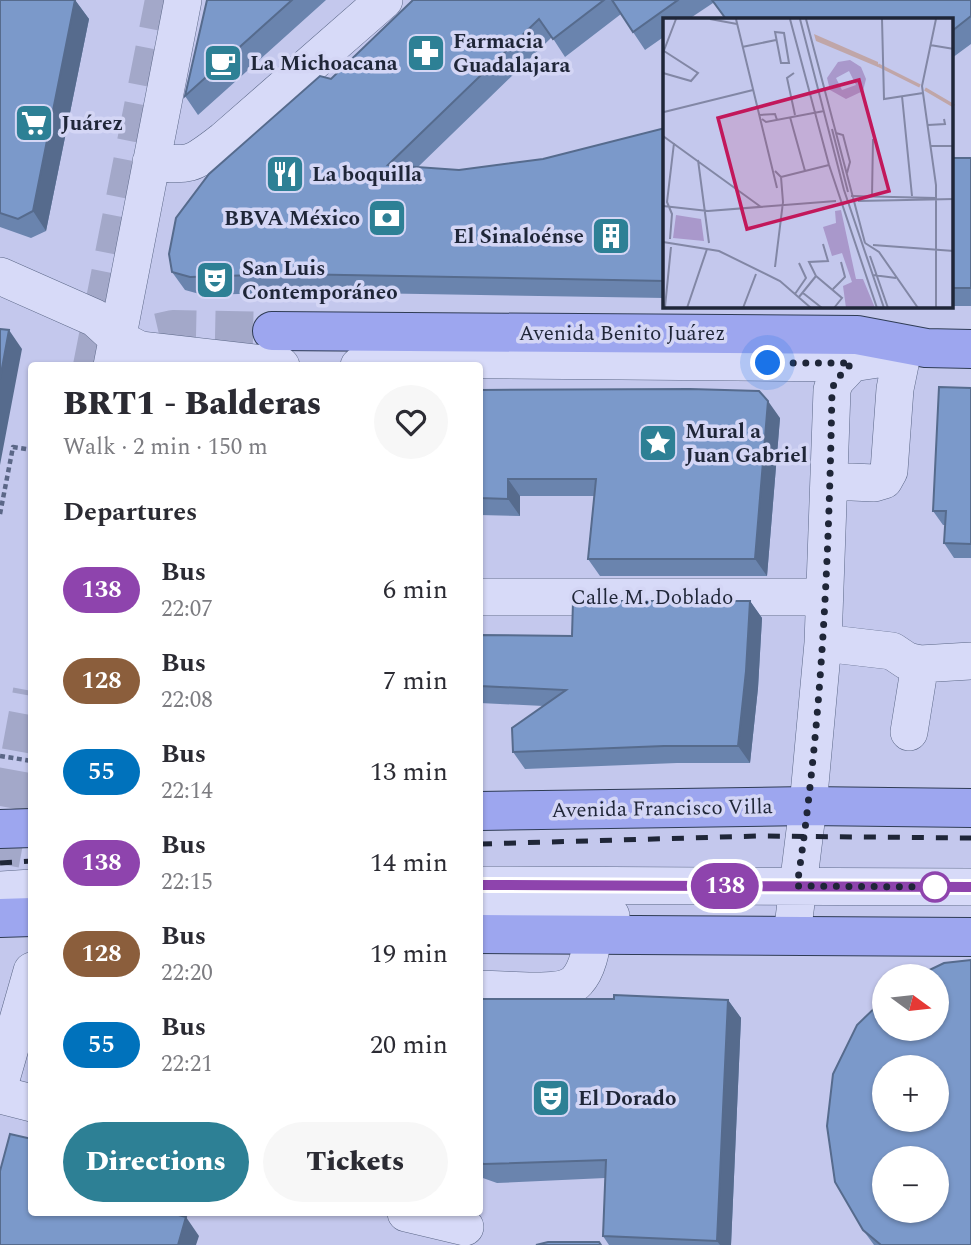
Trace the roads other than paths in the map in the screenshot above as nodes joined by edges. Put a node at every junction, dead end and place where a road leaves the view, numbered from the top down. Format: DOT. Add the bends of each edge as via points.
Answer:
graph roads {
  1 [pos="183,0"];
  2 [pos="384,0"];
  3 [pos="152,162"];
  4 [pos="0,275"];
  5 [pos="904,345"];
  6 [pos="276,348"];
  7 [pos="971,349"];
  8 [pos="114,352"];
  9 [pos="364,362"];
  10 [pos="852,363"];
  11 [pos="830,481"];
  12 [pos="483,597"];
  13 [pos="824,597"];
  14 [pos="823,643"];
  15 [pos="971,660"];
  16 [pos="920,664"];
  17 [pos="909,732"];
  18 [pos="808,806"];
  19 [pos="971,808"];
  20 [pos="483,811"];
  21 [pos="28,828"];
  22 [pos="0,829"];
  23 [pos="483,885"];
  24 [pos="971,887"];
  25 [pos="794,913"];
  26 [pos="483,914"];
  27 [pos="971,920"];
  28 [pos="483,934"];
  29 [pos="593,935"];
  30 [pos="971,937"];
  31 [pos="28,985"];
  32 [pos="483,989"];
  33 [pos="0,1083"];
  34 [pos="0,1095"];
  35 [pos="28,1102"];
  36 [pos="419,1216"];
  37 [pos="465,1227"];
  1 -- 3 [label="street"];
  2 -- 3 [label="street" via="197,160 182,165"];
  3 -- 8 [label="street"];
  4 -- 8 [label="street" via="95,318"];
  5 -- 6 [label="main road, Avenida Benito Juárez" via="858,335"];
  5 -- 7 [label="main road, Avenida Benito Juárez"];
  5 -- 10 [label="street" via="878,359"];
  5 -- 11 [label="street" via="895,388 889,471 884,480 874,484"];
  6 -- 8 [label="street"];
  9 -- 10 [label="street"];
  10 -- 11 [label="street" via="832,390"];
  11 -- 13 [label="street"];
  12 -- 13 [label="street, Calle M. Doblado"];
  13 -- 14 [label="street"];
  14 -- 16 [label="street" via="892,651"];
  14 -- 18 [label="street"];
  15 -- 16 [label="street"];
  16 -- 17 [label="street"];
  18 -- 19 [label="main road, Avenida Francisco Villa"];
  18 -- 20 [label="main road, Avenida Francisco Villa"];
  18 -- 25 [label="street"];
  21 -- 22 [label="main road"];
  23 -- 25 [label="street"];
  24 -- 25 [label="street"];
  25 -- 26 [label="street"];
  25 -- 27 [label="street"];
  25 -- 29 [label="main road"];
  25 -- 30 [label="main road"];
  28 -- 29 [label="main road"];
  29 -- 32 [label="street" via="590,957 577,982 569,986 560,990"];
  31 -- 33 [label="street"];
  34 -- 35 [label="street"];
  36 -- 37 [label="street"];
}
